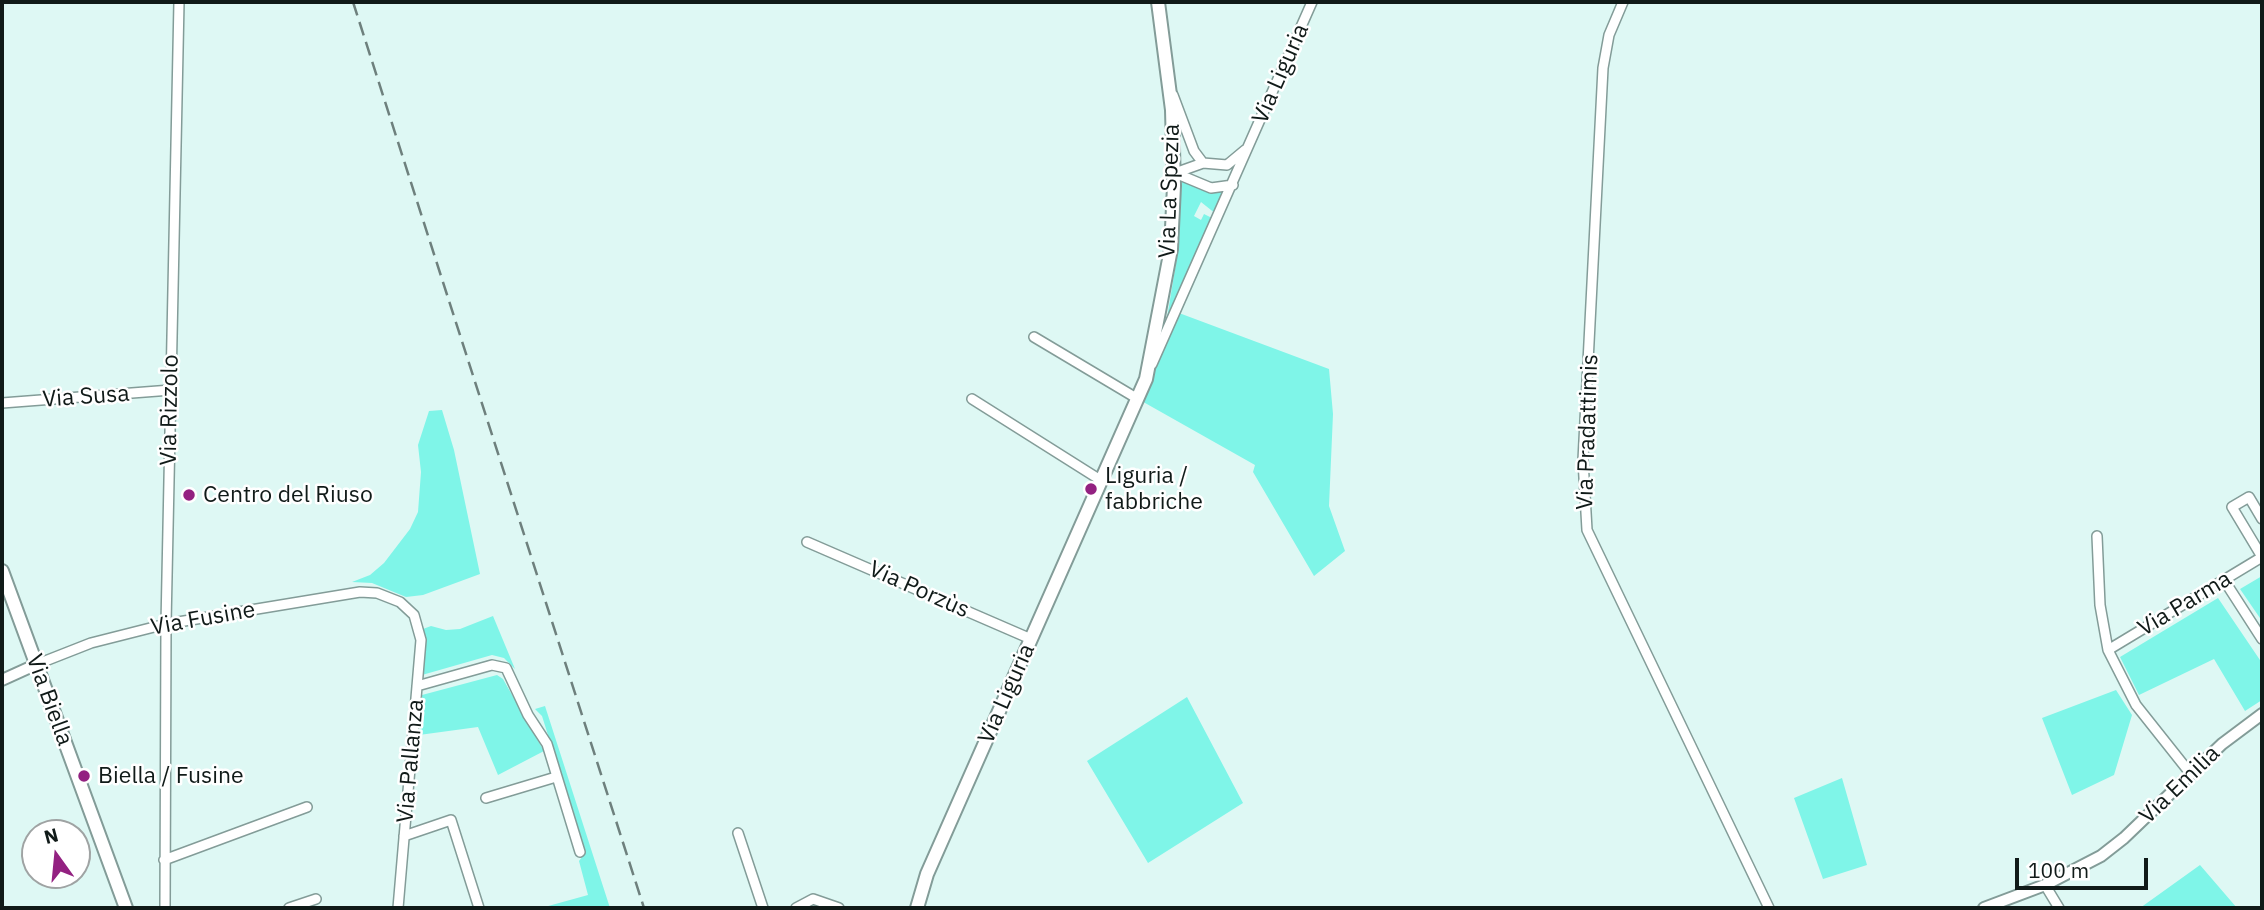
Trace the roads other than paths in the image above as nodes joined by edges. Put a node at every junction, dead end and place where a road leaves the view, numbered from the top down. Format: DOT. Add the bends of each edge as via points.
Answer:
graph roads {
  1 [pos="179,2"];
  2 [pos="1158,2"];
  3 [pos="1312,2"];
  4 [pos="1623,2"];
  5 [pos="1169,84"];
  6 [pos="1249,146"];
  7 [pos="1203,163"];
  8 [pos="1175,173"];
  9 [pos="1233,185"];
  10 [pos="1034,337"];
  11 [pos="1146,379"];
  12 [pos="171,390"];
  13 [pos="972,399"];
  14 [pos="1139,399"];
  15 [pos="2,403"];
  16 [pos="1102,481"];
  17 [pos="2262,519"];
  18 [pos="2097,536"];
  19 [pos="807,542"];
  20 [pos="2262,557"];
  21 [pos="2,571"];
  22 [pos="2224,580"];
  23 [pos="409,608"];
  24 [pos="166,624"];
  25 [pos="1031,639"];
  26 [pos="2262,639"];
  27 [pos="2108,650"];
  28 [pos="35,665"];
  29 [pos="2,680"];
  30 [pos="417,686"];
  31 [pos="2262,714"];
  32 [pos="2190,773"];
  33 [pos="556,777"];
  34 [pos="486,798"];
  35 [pos="307,807"];
  36 [pos="738,833"];
  37 [pos="404,836"];
  38 [pos="580,852"];
  39 [pos="164,860"];
  40 [pos="2045,885"];
  41 [pos="922,888"];
  42 [pos="316,898"];
  43 [pos="126,908"];
  44 [pos="165,908"];
  45 [pos="289,908"];
  46 [pos="398,908"];
  47 [pos="479,908"];
  48 [pos="764,908"];
  49 [pos="796,908"];
  50 [pos="839,908"];
  51 [pos="915,908"];
  52 [pos="922,908"];
  53 [pos="1769,908"];
  54 [pos="1984,908"];
  55 [pos="2059,908"];
  1 -- 12 [label="street, Via Rizzolo"];
  2 -- 5 [label="main road, Via La Spezia"];
  3 -- 6 [label="street, Via Liguria"];
  4 -- 53 [label="street, Via Pradattimis" via="1609,35 1603,68 1584,460 1587,530"];
  5 -- 7 [label="street" via="1194,151"];
  5 -- 8 [label="main road, Via La Spezia"];
  6 -- 7 [label="street, Via Liguria" via="1227,165"];
  6 -- 9 [label="street, Via Liguria"];
  7 -- 8 [label="street, Via Liguria"];
  8 -- 9 [label="street" via="1211,188"];
  8 -- 11 [label="main road, Via La Spezia" via="1169,259"];
  9 -- 11 [label="street, Via Liguria"];
  10 -- 14 [label="street"];
  11 -- 14 [label="main road, Via Liguria"];
  12 -- 15 [label="street, Via Susa"];
  12 -- 24 [label="street, Via Rizzolo"];
  13 -- 16 [label="street"];
  14 -- 16 [label="main road, Via Liguria"];
  16 -- 25 [label="main road, Via Liguria"];
  17 -- 20 [label="street, Via Parma" via="2249,497 2232,507"];
  18 -- 27 [label="street" via="2100,605"];
  19 -- 25 [label="street, Via Porzùs"];
  20 -- 22 [label="street, Via Parma"];
  21 -- 28 [label="main road, Via Biella"];
  22 -- 26 [label="street"];
  22 -- 27 [label="street, Via Parma"];
  23 -- 24 [label="street, Via Fusine" via="377,593 360,592"];
  23 -- 30 [label="street, Via Pallanza" via="421,640"];
  24 -- 28 [label="street, Via Fusine" via="91,643"];
  24 -- 39 [label="street, Via Rizzolo"];
  25 -- 41 [label="main road, Via Liguria"];
  27 -- 32 [label="street" via="2136,705"];
  28 -- 29 [label="street, Via Fusine"];
  28 -- 43 [label="main road, Via Biella"];
  30 -- 33 [label="street, Via Pallanza" via="492,665 506,668 547,744"];
  30 -- 37 [label="street, Via Pallanza"];
  31 -- 32 [label="street, Via Emilia"];
  32 -- 40 [label="street, Via Emilia" via="2109,850"];
  33 -- 34 [label="street"];
  33 -- 38 [label="street, Via Pallanza"];
  35 -- 39 [label="street"];
  36 -- 48 [label="street"];
  37 -- 46 [label="street, Via Pallanza"];
  37 -- 47 [label="street, Via Pallanza" via="451,820"];
  39 -- 44 [label="street, Via Rizzolo"];
  40 -- 54 [label="street, Via Emilia"];
  40 -- 55 [label="street"];
  41 -- 51 [label="main road"];
  41 -- 52 [label="main road"];
  42 -- 45 [label="street"];
  49 -- 50 [label="street" via="813,899"];
}
